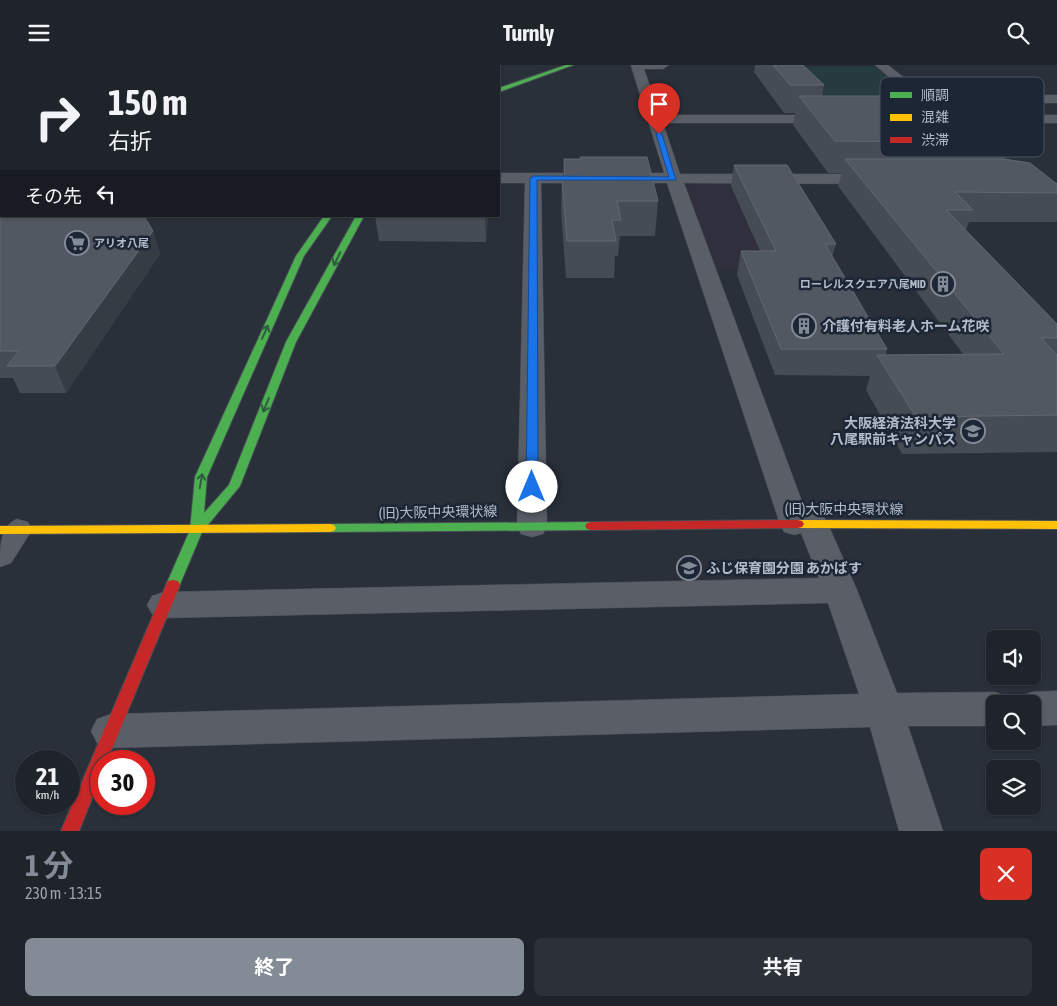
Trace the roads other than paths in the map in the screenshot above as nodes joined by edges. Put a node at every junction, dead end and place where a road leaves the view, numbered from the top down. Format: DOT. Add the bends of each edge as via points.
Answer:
graph roads {
  1 [pos="571,65"];
  2 [pos="637,65"];
  3 [pos="663,65"];
  4 [pos="881,65"];
  5 [pos="895,77"];
  6 [pos="500,90"];
  7 [pos="1044,99"];
  8 [pos="1057,99"];
  9 [pos="654,119"];
  10 [pos="849,119"];
  11 [pos="1044,119"];
  12 [pos="1057,119"];
  13 [pos="1044,133"];
  14 [pos="1057,133"];
  15 [pos="500,178"];
  16 [pos="534,178"];
  17 [pos="674,179"];
  18 [pos="897,179"];
  19 [pos="327,217"];
  20 [pos="359,217"];
  21 [pos="804,524"];
  22 [pos="1057,525"];
  23 [pos="532,526"];
  24 [pos="196,530"];
  25 [pos="6,539"];
  26 [pos="840,590"];
  27 [pos="164,605"];
  28 [pos="1057,708"];
  29 [pos="986,709"];
  30 [pos="1041,709"];
  31 [pos="884,710"];
  32 [pos="111,731"];
  33 [pos="70,831"];
  34 [pos="921,831"];
  1 -- 6 [label="street"];
  2 -- 3 [label="street"];
  2 -- 9 [label="street"];
  4 -- 5 [label="street"];
  7 -- 8 [label="street"];
  9 -- 10 [label="street"];
  9 -- 17 [label="street"];
  11 -- 12 [label="street"];
  13 -- 14 [label="street"];
  15 -- 16 [label="street"];
  16 -- 17 [label="street"];
  16 -- 23 [label="street"];
  17 -- 18 [label="street"];
  17 -- 21 [label="street"];
  24 -- 19 [label="street, one-way" via="201,477 300,256"];
  20 -- 24 [label="street, one-way" via="291,342 234,486"];
  21 -- 22 [label="street, (旧)大阪中央環状線"];
  21 -- 23 [label="street, (旧)大阪中央環状線"];
  21 -- 26 [label="street"];
  23 -- 24 [label="street, (旧)大阪中央環状線"];
  24 -- 25 [label="street, (旧)大阪中央環状線"];
  24 -- 27 [label="street"];
  26 -- 27 [label="street"];
  26 -- 31 [label="street"];
  27 -- 32 [label="street"];
  28 -- 30 [label="street"];
  29 -- 31 [label="street"];
  31 -- 32 [label="street"];
  31 -- 34 [label="street"];
  32 -- 33 [label="street"];
}
